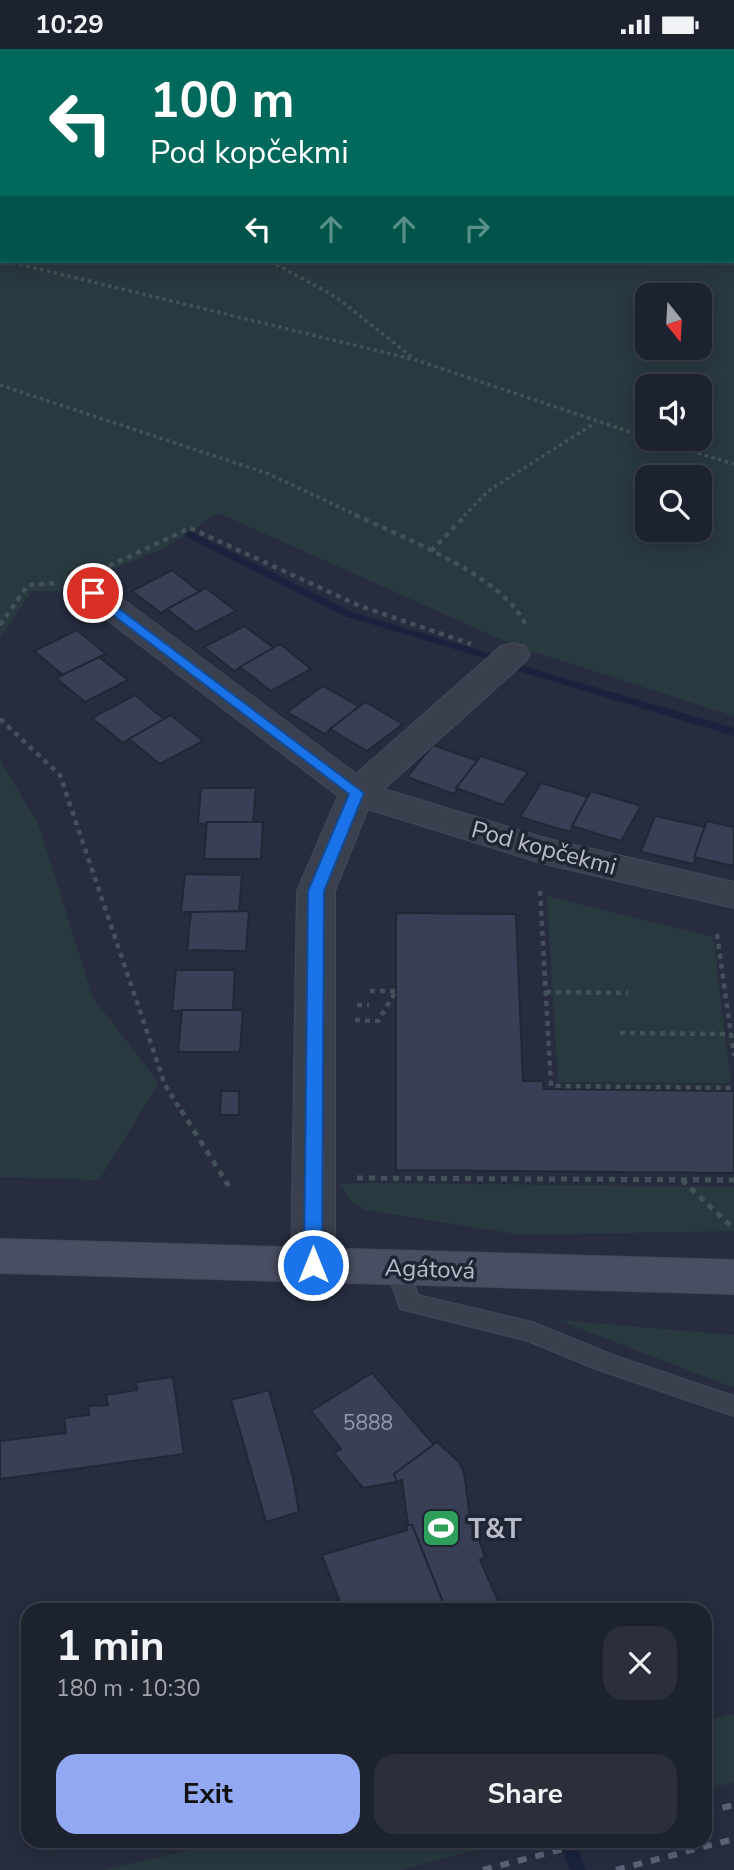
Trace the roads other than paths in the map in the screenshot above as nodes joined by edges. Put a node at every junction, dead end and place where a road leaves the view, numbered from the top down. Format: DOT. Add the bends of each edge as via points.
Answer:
graph roads {
  1 [pos="88,581"];
  2 [pos="513,655"];
  3 [pos="357,793"];
  4 [pos="734,895"];
  5 [pos="0,1256"];
  6 [pos="313,1265"];
  7 [pos="398,1268"];
  8 [pos="734,1277"];
  9 [pos="734,1406"];
  1 -- 3 [label="street, Pod kopčekmi"];
  2 -- 3 [label="street"];
  3 -- 4 [label="street, Pod kopčekmi" via="541,850"];
  3 -- 6 [label="street" via="316,891"];
  5 -- 6 [label="street, Agátová"];
  6 -- 7 [label="street, Agátová"];
  7 -- 8 [label="street, Agátová"];
  7 -- 9 [label="lane" via="408,1302 532,1332"];
}
